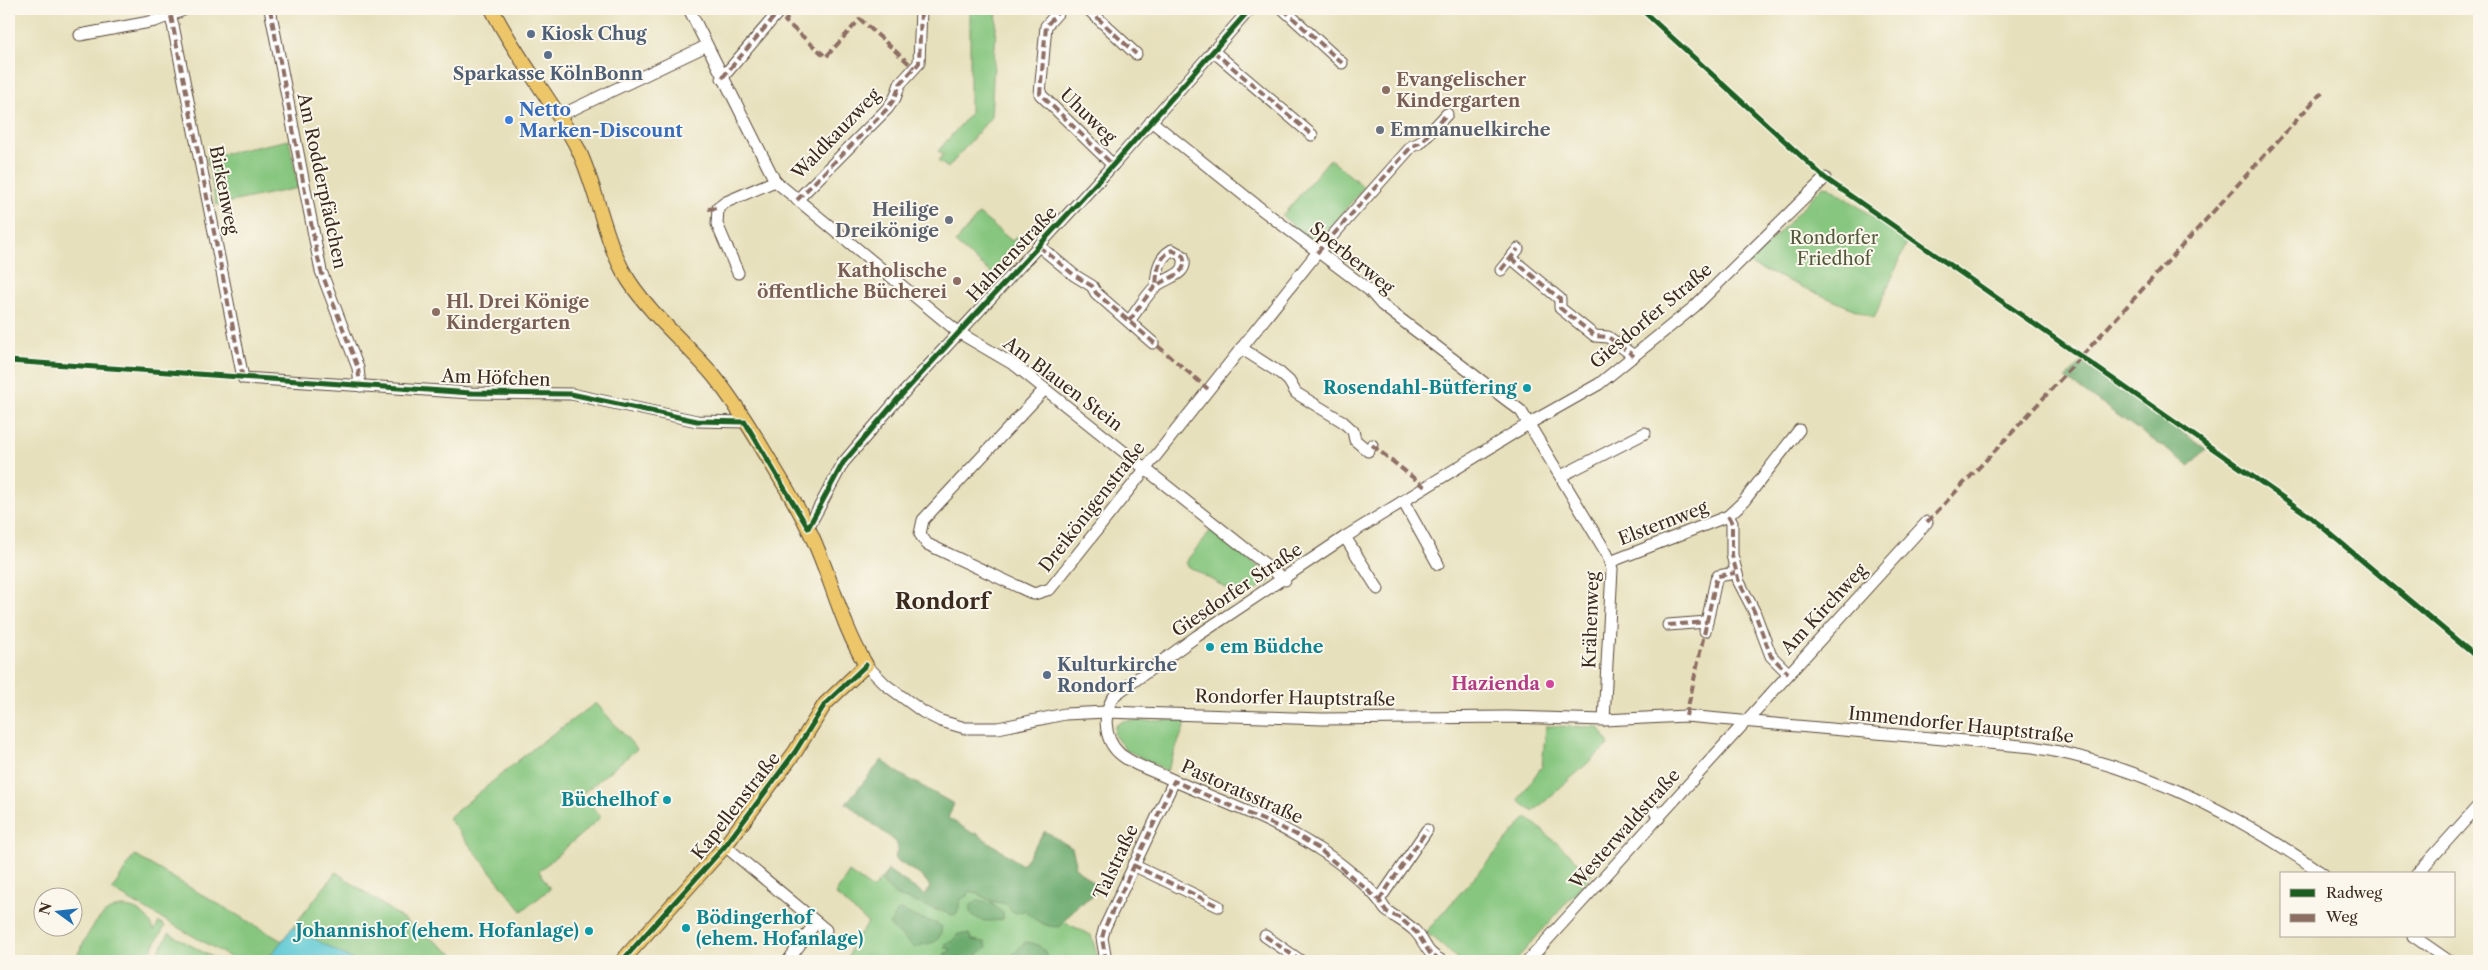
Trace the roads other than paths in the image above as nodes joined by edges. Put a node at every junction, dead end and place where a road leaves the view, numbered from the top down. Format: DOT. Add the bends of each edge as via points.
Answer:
graph roads {
  1 [pos="186,9"];
  2 [pos="270,9"];
  3 [pos="492,9"];
  4 [pos="689,9"];
  5 [pos="781,9"];
  6 [pos="921,9"];
  7 [pos="1061,9"];
  8 [pos="1088,9"];
  9 [pos="1250,9"];
  10 [pos="1283,9"];
  11 [pos="170,12"];
  12 [pos="80,35"];
  13 [pos="706,46"];
  14 [pos="1213,51"];
  15 [pos="1136,54"];
  16 [pos="1342,63"];
  17 [pos="722,78"];
  18 [pos="1447,114"];
  19 [pos="559,116"];
  20 [pos="1151,121"];
  21 [pos="1312,135"];
  22 [pos="1113,165"];
  23 [pos="1825,178"];
  24 [pos="774,181"];
  25 [pos="797,200"];
  26 [pos="1039,246"];
  27 [pos="1317,252"];
  28 [pos="1501,270"];
  29 [pos="738,273"];
  30 [pos="1156,286"];
  31 [pos="1129,321"];
  32 [pos="958,332"];
  33 [pos="1153,343"];
  34 [pos="1241,348"];
  35 [pos="1634,356"];
  36 [pos="243,378"];
  37 [pos="360,386"];
  38 [pos="1044,390"];
  39 [pos="745,422"];
  40 [pos="1530,423"];
  41 [pos="1799,430"];
  42 [pos="1645,433"];
  43 [pos="1372,445"];
  44 [pos="1145,469"];
  45 [pos="1561,476"];
  46 [pos="1403,502"];
  47 [pos="1728,516"];
  48 [pos="1927,522"];
  49 [pos="808,528"];
  50 [pos="1345,537"];
  51 [pos="1610,562"];
  52 [pos="1438,564"];
  53 [pos="1735,573"];
  54 [pos="1285,580"];
  55 [pos="1378,589"];
  56 [pos="1668,625"];
  57 [pos="866,665"];
  58 [pos="1788,673"];
  59 [pos="1106,712"];
  60 [pos="1604,720"];
  61 [pos="1747,721"];
  62 [pos="1174,781"];
  63 [pos="2479,805"];
  64 [pos="1652,806"];
  65 [pos="1658,818"];
  66 [pos="1428,830"];
  67 [pos="725,846"];
  68 [pos="1133,865"];
  69 [pos="2320,872"];
  70 [pos="2419,872"];
  71 [pos="1379,900"];
  72 [pos="1218,906"];
  73 [pos="816,922"];
  74 [pos="826,930"];
  75 [pos="1265,936"];
  76 [pos="2416,938"];
  77 [pos="622,961"];
  78 [pos="788,961"];
  79 [pos="1106,961"];
  80 [pos="1300,961"];
  81 [pos="1442,961"];
  82 [pos="1528,961"];
  83 [pos="2449,961"];
  1 -- 11 [label="street"];
  2 -- 37 [label="street, Am Rodderpfädchen" via="319,263 358,368"];
  3 -- 19 [label="main road, Rondorfer Hauptstraße"];
  4 -- 13 [label="street"];
  5 -- 17 [label="street"];
  6 -- 25 [label="street, Waldkauzweg" via="919,63 900,84 887,109"];
  7 -- 22 [label="street, Uhuweg" via="1046,26 1040,94"];
  8 -- 15 [label="street"];
  9 -- 14 [label="street, Hahnenstraße"];
  10 -- 16 [label="street"];
  11 -- 12 [label="street"];
  11 -- 36 [label="street, Birkenweg"];
  13 -- 17 [label="street"];
  13 -- 19 [label="street"];
  14 -- 20 [label="street, Hahnenstraße"];
  14 -- 21 [label="street"];
  17 -- 24 [label="street"];
  18 -- 27 [label="street, Dreikönigenstraße" via="1420,143 1412,146"];
  19 -- 39 [label="main road, Rondorfer Hauptstraße" via="584,164 627,278 641,298 714,376"];
  20 -- 22 [label="street, Hahnenstraße"];
  20 -- 27 [label="street, Sperberweg"];
  22 -- 26 [label="street, Hahnenstraße"];
  23 -- 35 [label="street, Giesdorfer Straße" via="1694,307"];
  24 -- 25 [label="street, Am Blauen Stein"];
  24 -- 29 [label="street" via="718,208 717,224"];
  25 -- 32 [label="street, Am Blauen Stein"];
  26 -- 31 [label="street" via="1092,286"];
  26 -- 32 [label="street, Hahnenstraße"];
  27 -- 34 [label="street, Dreikönigenstraße"];
  27 -- 40 [label="street, Sperberweg" via="1369,290 1382,305 1459,365 1493,388 1521,411"];
  28 -- 35 [label="street" via="1514,253 1560,299 1560,308 1595,336 1608,337"];
  30 -- 31 [label="street"];
  31 -- 33 [label="street"];
  32 -- 38 [label="street, Am Blauen Stein" via="1016,366"];
  32 -- 49 [label="street, Hahnenstraße" via="843,463"];
  34 -- 43 [label="street" via="1280,373 1302,397 1342,421 1353,431 1355,440 1368,451"];
  34 -- 44 [label="street, Dreikönigenstraße"];
  35 -- 40 [label="street, Giesdorfer Straße" via="1600,384"];
  36 -- 37 [label="street, Am Höfchen"];
  37 -- 39 [label="street, Am Höfchen" via="470,393 571,394 697,421"];
  38 -- 44 [label="street, Am Blauen Stein"];
  38 -- 44 [label="street, Dreikönigenstraße" via="923,520 920,534 927,544 1034,594 1042,592 1050,589"];
  39 -- 49 [label="main road, Rondorfer Hauptstraße"];
  40 -- 45 [label="street, Krähenweg"];
  40 -- 46 [label="street, Giesdorfer Straße"];
  41 -- 47 [label="street" via="1744,501"];
  42 -- 45 [label="street"];
  44 -- 54 [label="street, Am Blauen Stein"];
  45 -- 51 [label="street, Krähenweg"];
  46 -- 50 [label="street, Giesdorfer Straße"];
  46 -- 52 [label="street"];
  47 -- 51 [label="street, Elsternweg"];
  47 -- 53 [label="street" via="1732,523"];
  48 -- 58 [label="street, Am Kirchweg"];
  49 -- 57 [label="main road, Rondorfer Hauptstraße" via="850,636"];
  50 -- 54 [label="street, Giesdorfer Straße"];
  50 -- 55 [label="street"];
  51 -- 60 [label="street, Krähenweg"];
  53 -- 56 [label="street" via="1718,576 1706,627"];
  53 -- 58 [label="street" via="1771,656"];
  54 -- 59 [label="street, Giesdorfer Straße" via="1197,636 1116,694"];
  57 -- 59 [label="street, Rondorfer Hauptstraße" via="922,712 965,728 998,728 1065,714"];
  57 -- 67 [label="main road, Kapellenstraße" via="825,704"];
  58 -- 61 [label="street, Am Kirchweg"];
  59 -- 60 [label="street, Rondorfer Hauptstraße" via="1322,719 1506,717"];
  59 -- 62 [label="street, Pastoratsstraße" via="1111,743 1118,753"];
  60 -- 61 [label="street, Rondorfer Hauptstraße" via="1686,716"];
  61 -- 65 [label="street, Westerwaldstraße"];
  61 -- 69 [label="street, Immendorfer Hauptstraße" via="1971,740 2068,753 2106,763 2179,790 2239,820"];
  62 -- 68 [label="street, Talstraße"];
  62 -- 71 [label="street, Pastoratsstraße" via="1295,834 1339,864"];
  63 -- 70 [label="street"];
  64 -- 65 [label="street"];
  65 -- 82 [label="street, Westerwaldstraße"];
  66 -- 71 [label="street"];
  67 -- 73 [label="street"];
  67 -- 77 [label="main road, Kapellenstraße"];
  68 -- 72 [label="street"];
  68 -- 79 [label="street, Talstraße" via="1105,927 1102,938"];
  71 -- 81 [label="street, Pastoratsstraße" via="1387,912 1400,918 1417,933 1431,955"];
  73 -- 74 [label="street"];
  73 -- 78 [label="street"];
  75 -- 80 [label="street"];
  76 -- 83 [label="street"];
}
